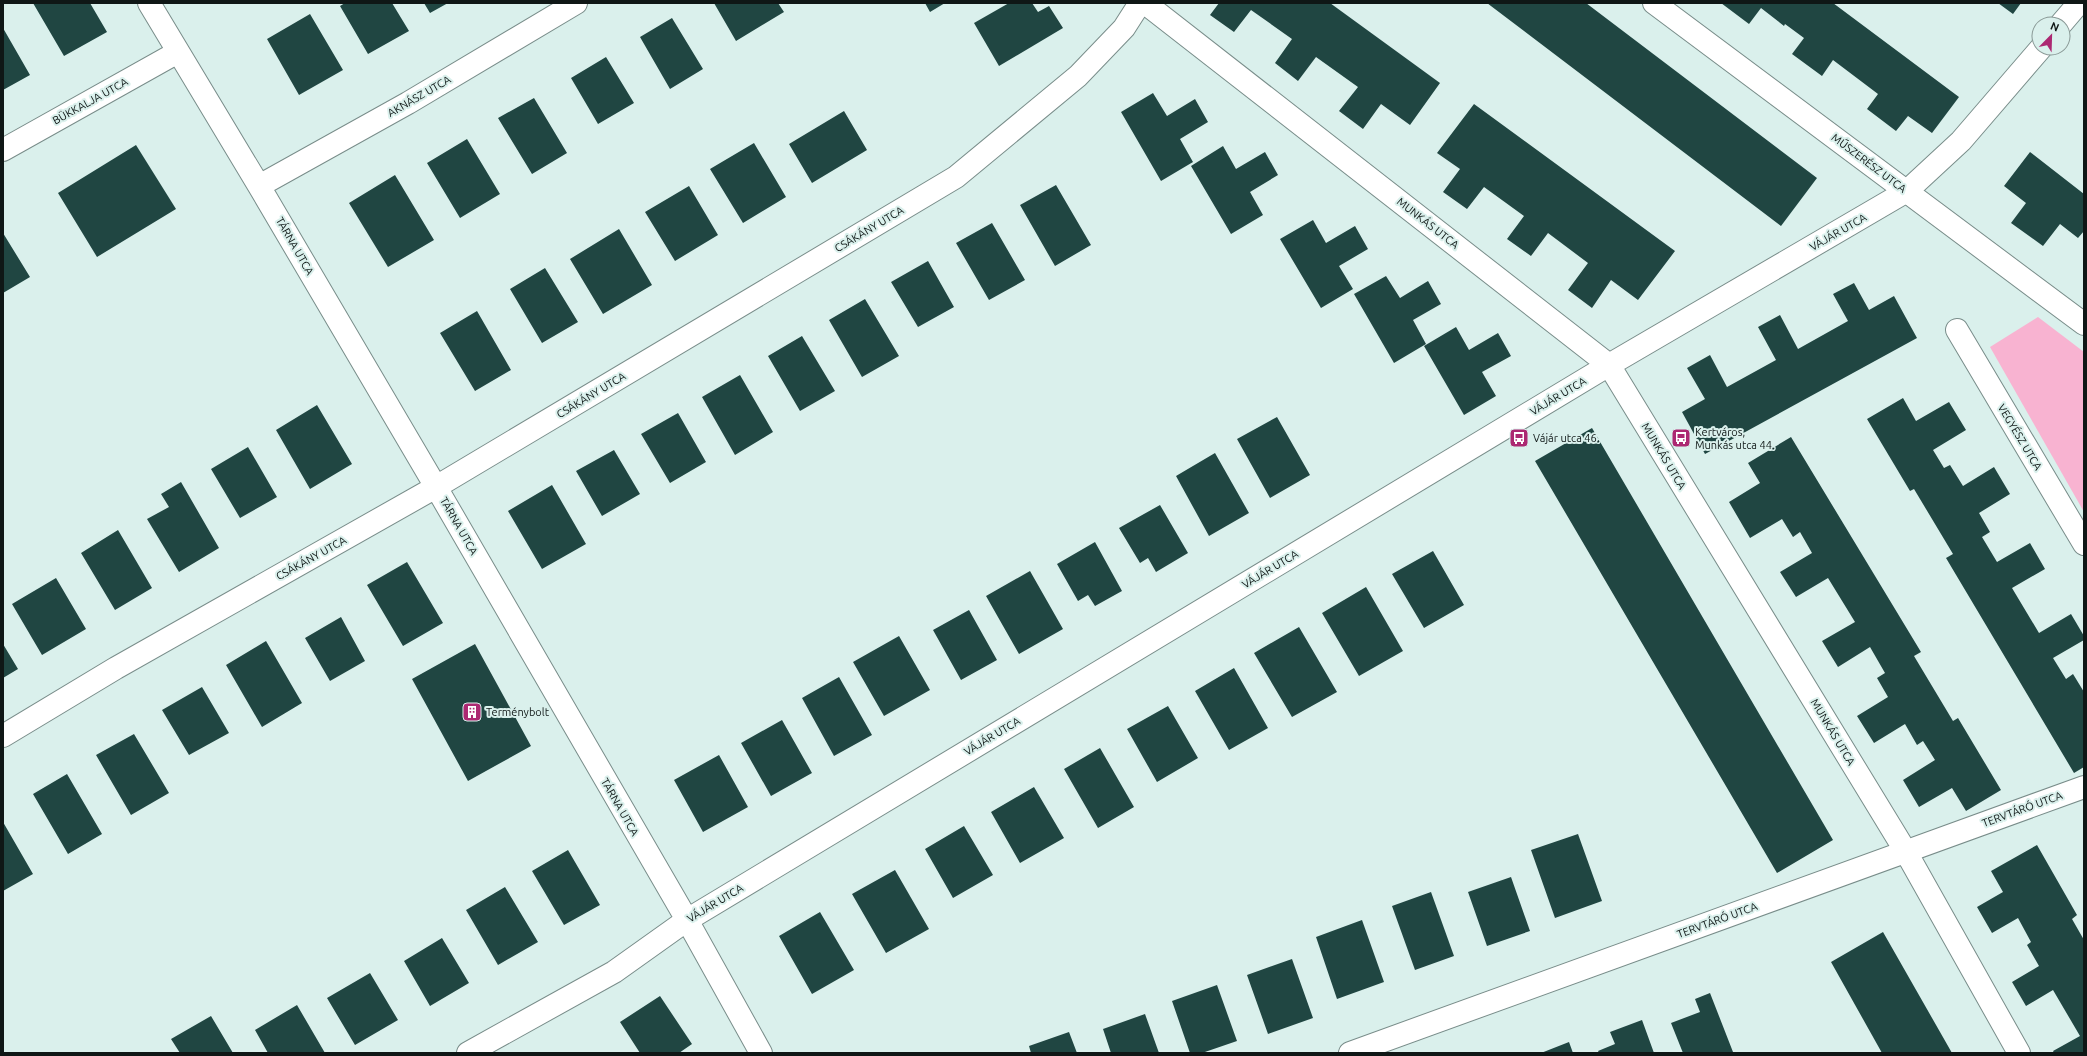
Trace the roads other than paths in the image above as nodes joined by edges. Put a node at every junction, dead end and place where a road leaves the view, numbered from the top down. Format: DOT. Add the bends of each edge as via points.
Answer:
graph roads {
  1 [pos="149,3"];
  2 [pos="576,3"];
  3 [pos="1140,3"];
  4 [pos="1145,3"];
  5 [pos="1654,3"];
  6 [pos="2079,3"];
  7 [pos="2068,16"];
  8 [pos="178,52"];
  9 [pos="2034,56"];
  10 [pos="3,150"];
  11 [pos="259,186"];
  12 [pos="1907,191"];
  13 [pos="2084,324"];
  14 [pos="1957,330"];
  15 [pos="1609,365"];
  16 [pos="436,488"];
  17 [pos="2084,544"];
  18 [pos="3,736"];
  19 [pos="2084,787"];
  20 [pos="1906,852"];
  21 [pos="687,920"];
  22 [pos="468,1053"];
  23 [pos="761,1053"];
  24 [pos="1350,1053"];
  25 [pos="2019,1053"];
  1 -- 8 [label="street, TÁRNA UTCA"];
  2 -- 11 [label="street, AKNÁSZ UTCA" via="408,103"];
  3 -- 16 [label="street, CSÁKÁNY UTCA" via="1124,28 1078,76 956,177"];
  4 -- 15 [label="street, MUNKÁS UTCA"];
  5 -- 12 [label="street, MŰSZERÉSZ UTCA"];
  6 -- 7 [label="street"];
  8 -- 10 [label="street, BÜKKALJA UTCA"];
  8 -- 11 [label="street, TÁRNA UTCA"];
  9 -- 12 [label="street, VÁJÁR UTCA" via="1960,141"];
  11 -- 16 [label="street, TÁRNA UTCA"];
  12 -- 13 [label="street, MŰSZERÉSZ UTCA"];
  12 -- 15 [label="street, VÁJÁR UTCA"];
  14 -- 17 [label="street, VEGYÉSZ UTCA"];
  15 -- 20 [label="street, MUNKÁS UTCA"];
  15 -- 21 [label="street, VÁJÁR UTCA"];
  16 -- 18 [label="street, CSÁKÁNY UTCA" via="116,668"];
  16 -- 21 [label="street, TÁRNA UTCA"];
  19 -- 20 [label="street, TERVTÁRÓ UTCA"];
  20 -- 24 [label="street, TERVTÁRÓ UTCA"];
  20 -- 25 [label="street, MUNKÁS UTCA"];
  21 -- 22 [label="street, VÁJÁR UTCA" via="614,972"];
  21 -- 23 [label="street, TÁRNA UTCA"];
}
